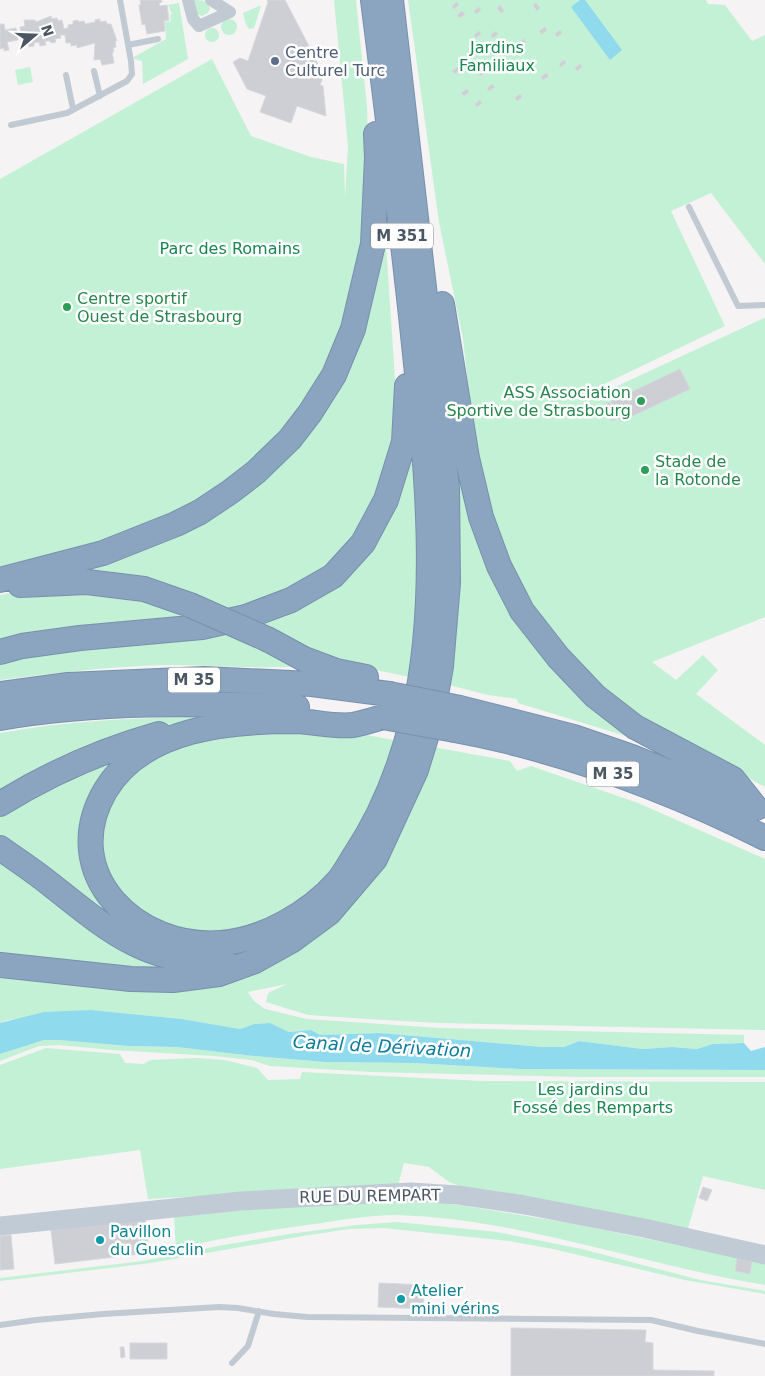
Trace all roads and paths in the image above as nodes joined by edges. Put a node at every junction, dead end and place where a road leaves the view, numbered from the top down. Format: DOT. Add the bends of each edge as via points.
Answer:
graph roads {
  1 [pos="120,0"];
  2 [pos="188,0"];
  3 [pos="211,0"];
  4 [pos="372,0"];
  5 [pos="391,0"];
  6 [pos="158,39"];
  7 [pos="128,45"];
  8 [pos="94,71"];
  9 [pos="66,75"];
  10 [pos="100,96"];
  11 [pos="74,110"];
  12 [pos="404,110"];
  13 [pos="12,125"];
  14 [pos="689,207"];
  15 [pos="765,305"];
  16 [pos="411,312"];
  17 [pos="0,580"];
  18 [pos="0,587"];
  19 [pos="0,652"];
  20 [pos="0,694"];
  21 [pos="389,694"];
  22 [pos="383,717"];
  23 [pos="0,718"];
  24 [pos="457,719"];
  25 [pos="195,731"];
  26 [pos="0,804"];
  27 [pos="761,810"];
  28 [pos="765,838"];
  29 [pos="0,848"];
  30 [pos="274,950"];
  31 [pos="0,965"];
  32 [pos="0,1226"];
  33 [pos="765,1254"];
  34 [pos="259,1311"];
  35 [pos="0,1326"];
  36 [pos="765,1344"];
  37 [pos="232,1363"];
  1 -- 7 [label="lane"];
  2 -- 3 [label="street" via="193,19 199,26 230,12"];
  4 -- 16 [label="highway, M 351"];
  4 -- 17 [label="highway" via="377,158 373,244 353,329 334,375 310,413 290,439 256,472 200,512 103,553"];
  5 -- 12 [label="highway"];
  6 -- 7 [label="lane"];
  7 -- 10 [label="lane" via="132,74 127,81"];
  8 -- 10 [label="lane"];
  9 -- 11 [label="lane"];
  10 -- 11 [label="lane"];
  11 -- 13 [label="lane"];
  12 -- 27 [label="highway" via="420,160 467,458 481,518 499,566 522,611 558,657 595,696 635,727 733,779"];
  12 -- 30 [label="highway" via="447,488 448,584 441,666 432,718 416,770 375,859 330,913 291,942"];
  14 -- 15 [label="lane" via="738,306"];
  16 -- 19 [label="highway" via="404,442 386,500 363,543 333,576 291,600 246,618 202,627 22,646"];
  16 -- 25 [label="highway" via="424,433 429,581 426,637 413,715 386,799 365,840 338,880 303,911 276,927 241,940 183,942 151,931 116,904 95,868 93,821 108,786 137,757 168,740"];
  18 -- 21 [label="highway, bridge" via="87,582 144,589 190,605 304,659 375,680"];
  20 -- 21 [label="highway, M 35" via="68,685 204,679 312,684"];
  21 -- 24 [label="highway, M 35, bridge"];
  22 -- 23 [label="highway, M 35" via="310,708 206,703 118,705"];
  22 -- 24 [label="highway, M 35, bridge"];
  22 -- 25 [label="highway" via="350,725 265,722"];
  24 -- 27 [label="highway, M 35" via="574,737"];
  24 -- 28 [label="highway, M 35" via="630,780"];
  25 -- 26 [label="highway" via="173,730 94,755"];
  29 -- 30 [label="highway" via="117,934 158,954 206,962"];
  30 -- 31 [label="highway" via="238,968 173,980 131,979"];
  32 -- 33 [label="street, RUE DU REMPART" via="241,1201 411,1192 525,1206"];
  34 -- 35 [label="lane" via="219,1307 103,1314"];
  34 -- 36 [label="lane" via="306,1316 652,1320"];
  34 -- 37 [label="lane" via="248,1346"];
}
